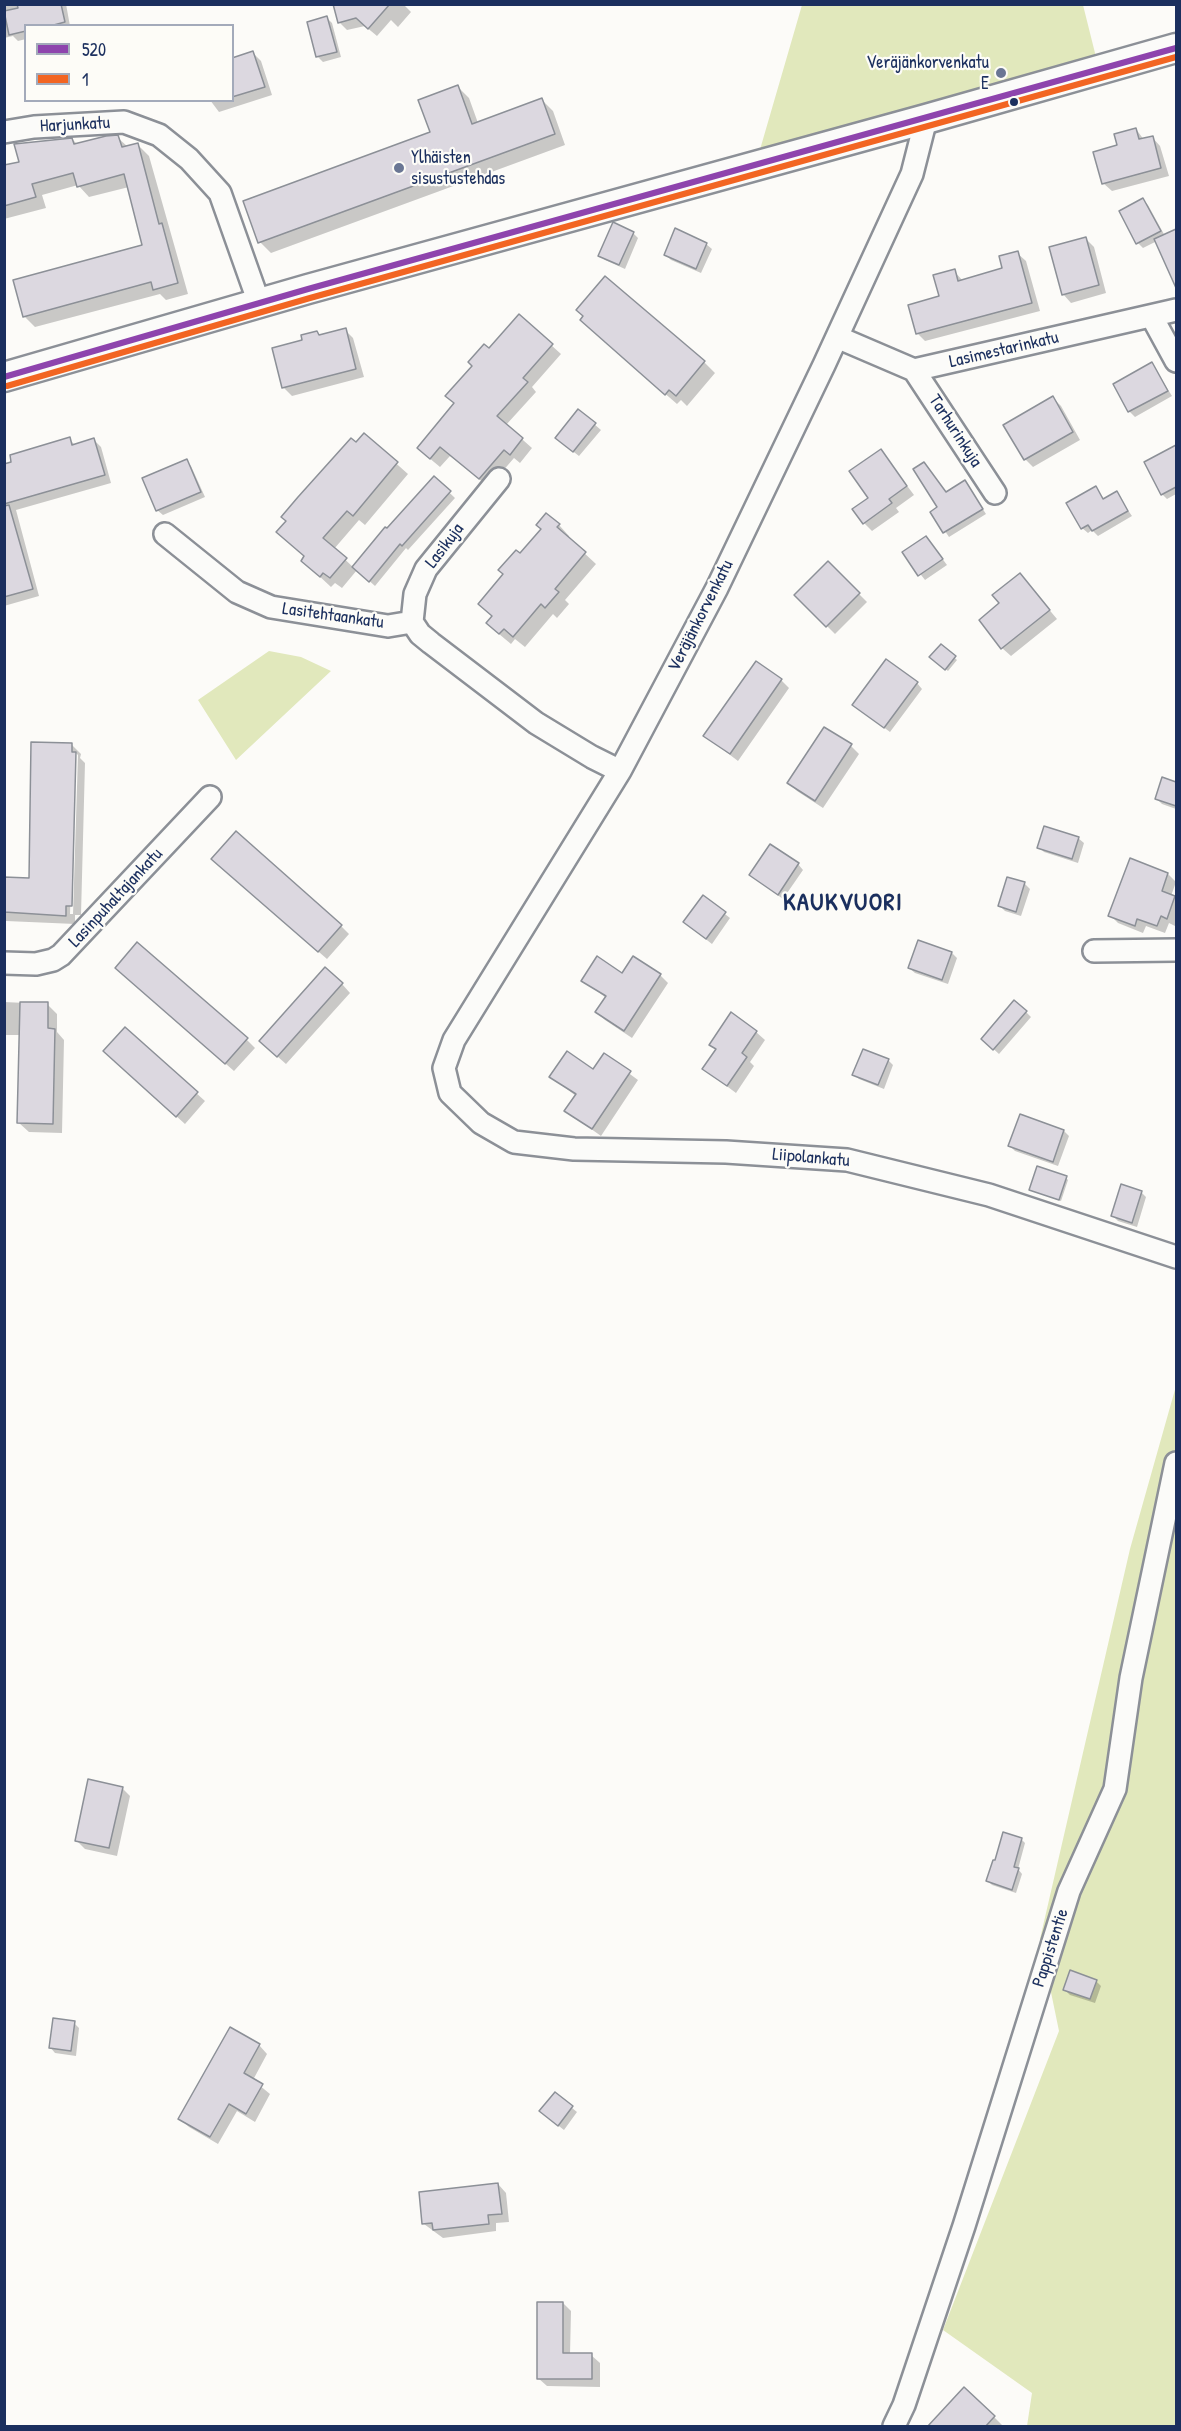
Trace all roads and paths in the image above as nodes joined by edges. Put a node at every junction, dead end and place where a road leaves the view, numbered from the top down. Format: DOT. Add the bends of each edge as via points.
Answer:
graph roads {
  1 [pos="1176,48"];
  2 [pos="926,119"];
  3 [pos="4,132"];
  4 [pos="259,303"];
  5 [pos="1176,310"];
  6 [pos="1152,317"];
  7 [pos="837,337"];
  8 [pos="1176,361"];
  9 [pos="6,370"];
  10 [pos="914,370"];
  11 [pos="499,478"];
  12 [pos="995,493"];
  13 [pos="165,534"];
  14 [pos="412,622"];
  15 [pos="620,771"];
  16 [pos="210,797"];
  17 [pos="1176,950"];
  18 [pos="1094,951"];
  19 [pos="4,963"];
  20 [pos="450,1093"];
  21 [pos="1176,1257"];
  22 [pos="1176,1463"];
  23 [pos="894,2427"];
  1 -- 2 [label="street"];
  2 -- 4 [label="street"];
  2 -- 7 [label="street, Veräjänkorvenkatu" via="912,174"];
  3 -- 4 [label="street, Harjunkatu" via="124,122 159,135 189,159 220,193"];
  4 -- 9 [label="street"];
  5 -- 6 [label="street, Lasimestarinkatu"];
  6 -- 8 [label="street"];
  6 -- 10 [label="street, Lasimestarinkatu"];
  7 -- 10 [label="street"];
  7 -- 15 [label="street, Veräjänkorvenkatu" via="717,588"];
  10 -- 12 [label="street, Tarhurinkuja"];
  11 -- 14 [label="street, Lasikuja" via="426,569 415,594"];
  13 -- 14 [label="street, Lasitehtaankatu" via="237,592 271,607 388,626"];
  14 -- 15 [label="street" via="431,643 536,723"];
  15 -- 20 [label="street, Veräjänkorvenkatu" via="454,1040 444,1068"];
  16 -- 19 [label="street, Lasinpuhaltajankatu" via="61,956 36,964"];
  17 -- 18 [label="street"];
  20 -- 21 [label="street, Liipolankatu" via="481,1123 514,1142 574,1149 726,1152 847,1160 990,1195"];
  22 -- 23 [label="street, Pappistentie" via="1131,1678 1115,1789 1069,1891 964,2226"];
}
